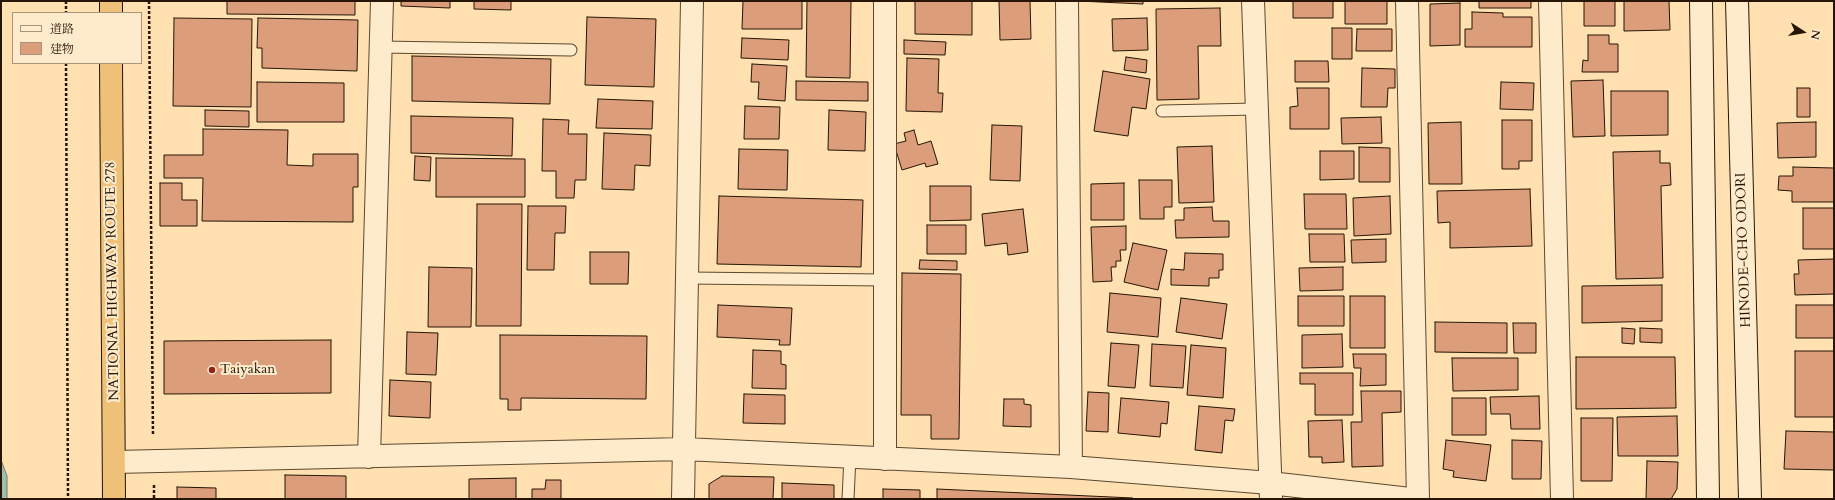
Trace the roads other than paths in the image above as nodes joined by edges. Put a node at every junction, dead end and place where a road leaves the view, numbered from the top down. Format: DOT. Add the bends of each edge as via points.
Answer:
graph roads {
  1 [pos="111,1"];
  2 [pos="382,1"];
  3 [pos="692,1"];
  4 [pos="885,1"];
  5 [pos="1067,1"];
  6 [pos="1253,1"];
  7 [pos="1407,1"];
  8 [pos="1550,1"];
  9 [pos="1701,1"];
  10 [pos="1737,1"];
  11 [pos="111,12"];
  12 [pos="381,47"];
  13 [pos="571,50"];
  14 [pos="111,64"];
  15 [pos="1256,109"];
  16 [pos="1162,111"];
  17 [pos="687,278"];
  18 [pos="885,280"];
  19 [pos="684,449"];
  20 [pos="850,456"];
  21 [pos="369,457"];
  22 [pos="885,459"];
  23 [pos="115,462"];
  24 [pos="1070,468"];
  25 [pos="1270,491"];
  26 [pos="114,499"];
  27 [pos="683,499"];
  28 [pos="848,499"];
  29 [pos="1410,499"];
  30 [pos="1418,499"];
  31 [pos="1562,499"];
  32 [pos="1708,499"];
  33 [pos="1750,499"];
  1 -- 11 [label="highway"];
  2 -- 12 [label="street"];
  3 -- 17 [label="street"];
  4 -- 18 [label="street"];
  5 -- 24 [label="street"];
  6 -- 15 [label="street"];
  7 -- 30 [label="street"];
  8 -- 31 [label="street"];
  9 -- 32 [label="street"];
  10 -- 33 [label="street, HINODE-CHO ODORI"];
  12 -- 13 [label="lane"];
  12 -- 21 [label="street"];
  14 -- 23 [label="highway, NATIONAL HIGHWAY ROUTE 278"];
  15 -- 16 [label="lane"];
  15 -- 25 [label="street"];
  17 -- 18 [label="lane"];
  17 -- 19 [label="street"];
  18 -- 22 [label="street"];
  19 -- 20 [label="street"];
  19 -- 21 [label="street"];
  19 -- 27 [label="street"];
  20 -- 22 [label="street"];
  20 -- 28 [label="lane"];
  21 -- 23 [label="street"];
  22 -- 24 [label="street"];
  23 -- 26 [label="highway, NATIONAL HIGHWAY ROUTE 278"];
  24 -- 25 [label="street"];
  25 -- 29 [label="street"];
}
